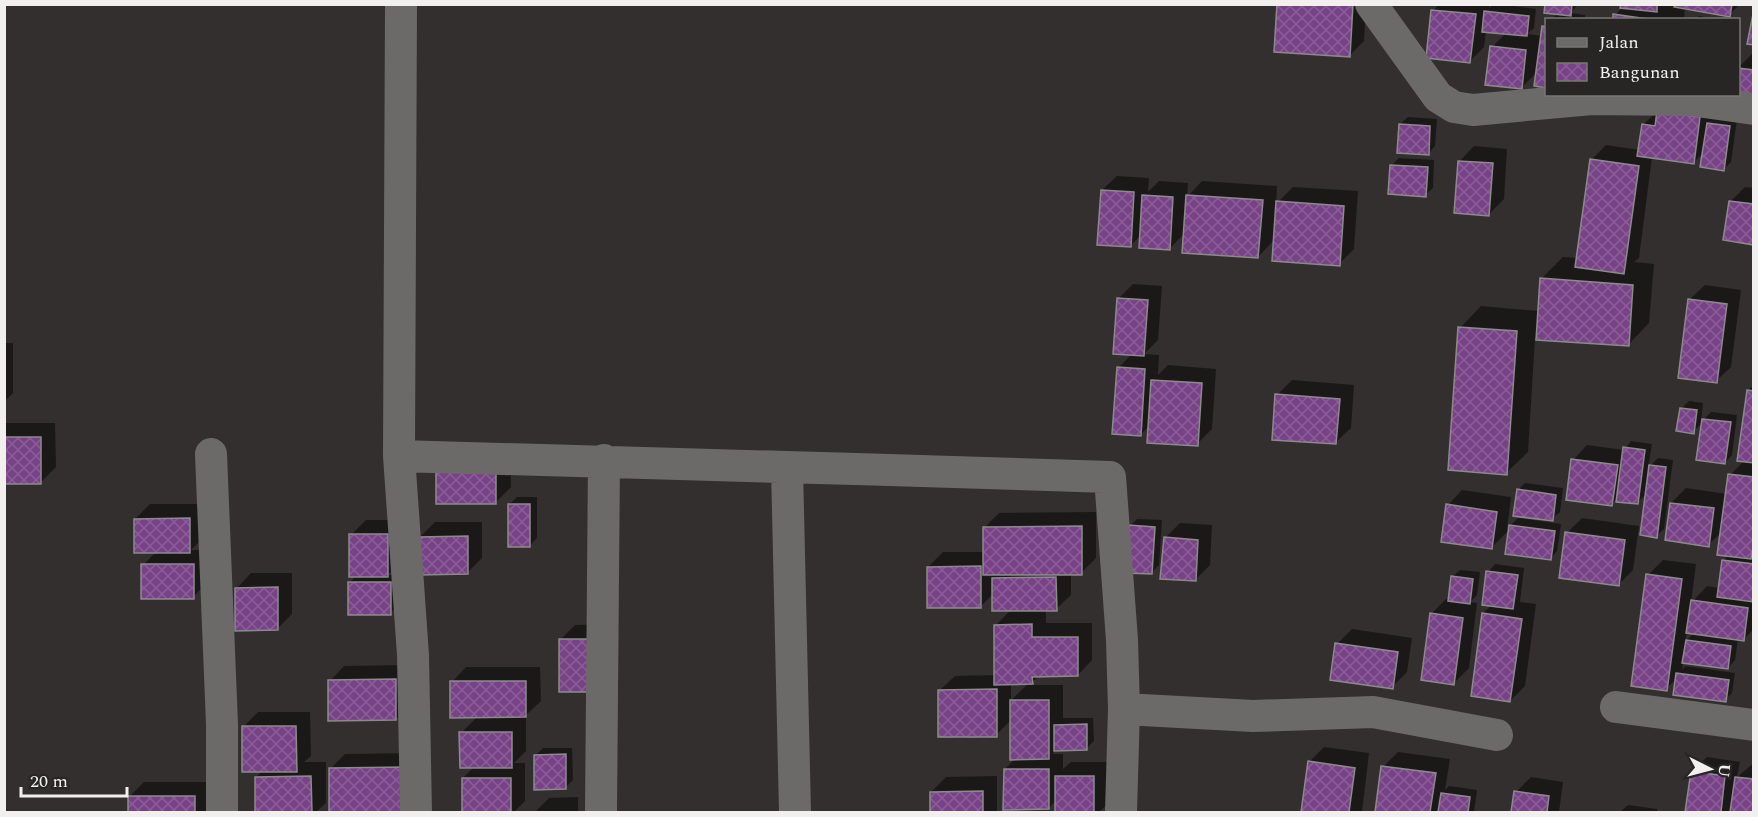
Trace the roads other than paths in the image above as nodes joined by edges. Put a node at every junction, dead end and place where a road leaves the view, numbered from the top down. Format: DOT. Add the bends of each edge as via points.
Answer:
graph roads {
  1 [pos="400,4"];
  2 [pos="1371,4"];
  3 [pos="1754,109"];
  4 [pos="211,454"];
  5 [pos="399,456"];
  6 [pos="604,460"];
  7 [pos="787,468"];
  8 [pos="1616,707"];
  9 [pos="1124,709"];
  10 [pos="1754,725"];
  11 [pos="1497,735"];
  12 [pos="222,813"];
  13 [pos="416,813"];
  14 [pos="601,813"];
  15 [pos="795,813"];
  16 [pos="1121,813"];
  1 -- 5 [label="street"];
  2 -- 3 [label="street" via="1438,97 1454,107 1473,110 1592,99 1690,100"];
  4 -- 12 [label="street" via="222,713"];
  5 -- 6 [label="street"];
  5 -- 13 [label="street" via="413,655"];
  6 -- 7 [label="street"];
  6 -- 14 [label="street"];
  7 -- 9 [label="street" via="1110,477"];
  7 -- 15 [label="street"];
  8 -- 10 [label="street"];
  9 -- 11 [label="street" via="1253,717 1373,712"];
  9 -- 16 [label="street"];
}
